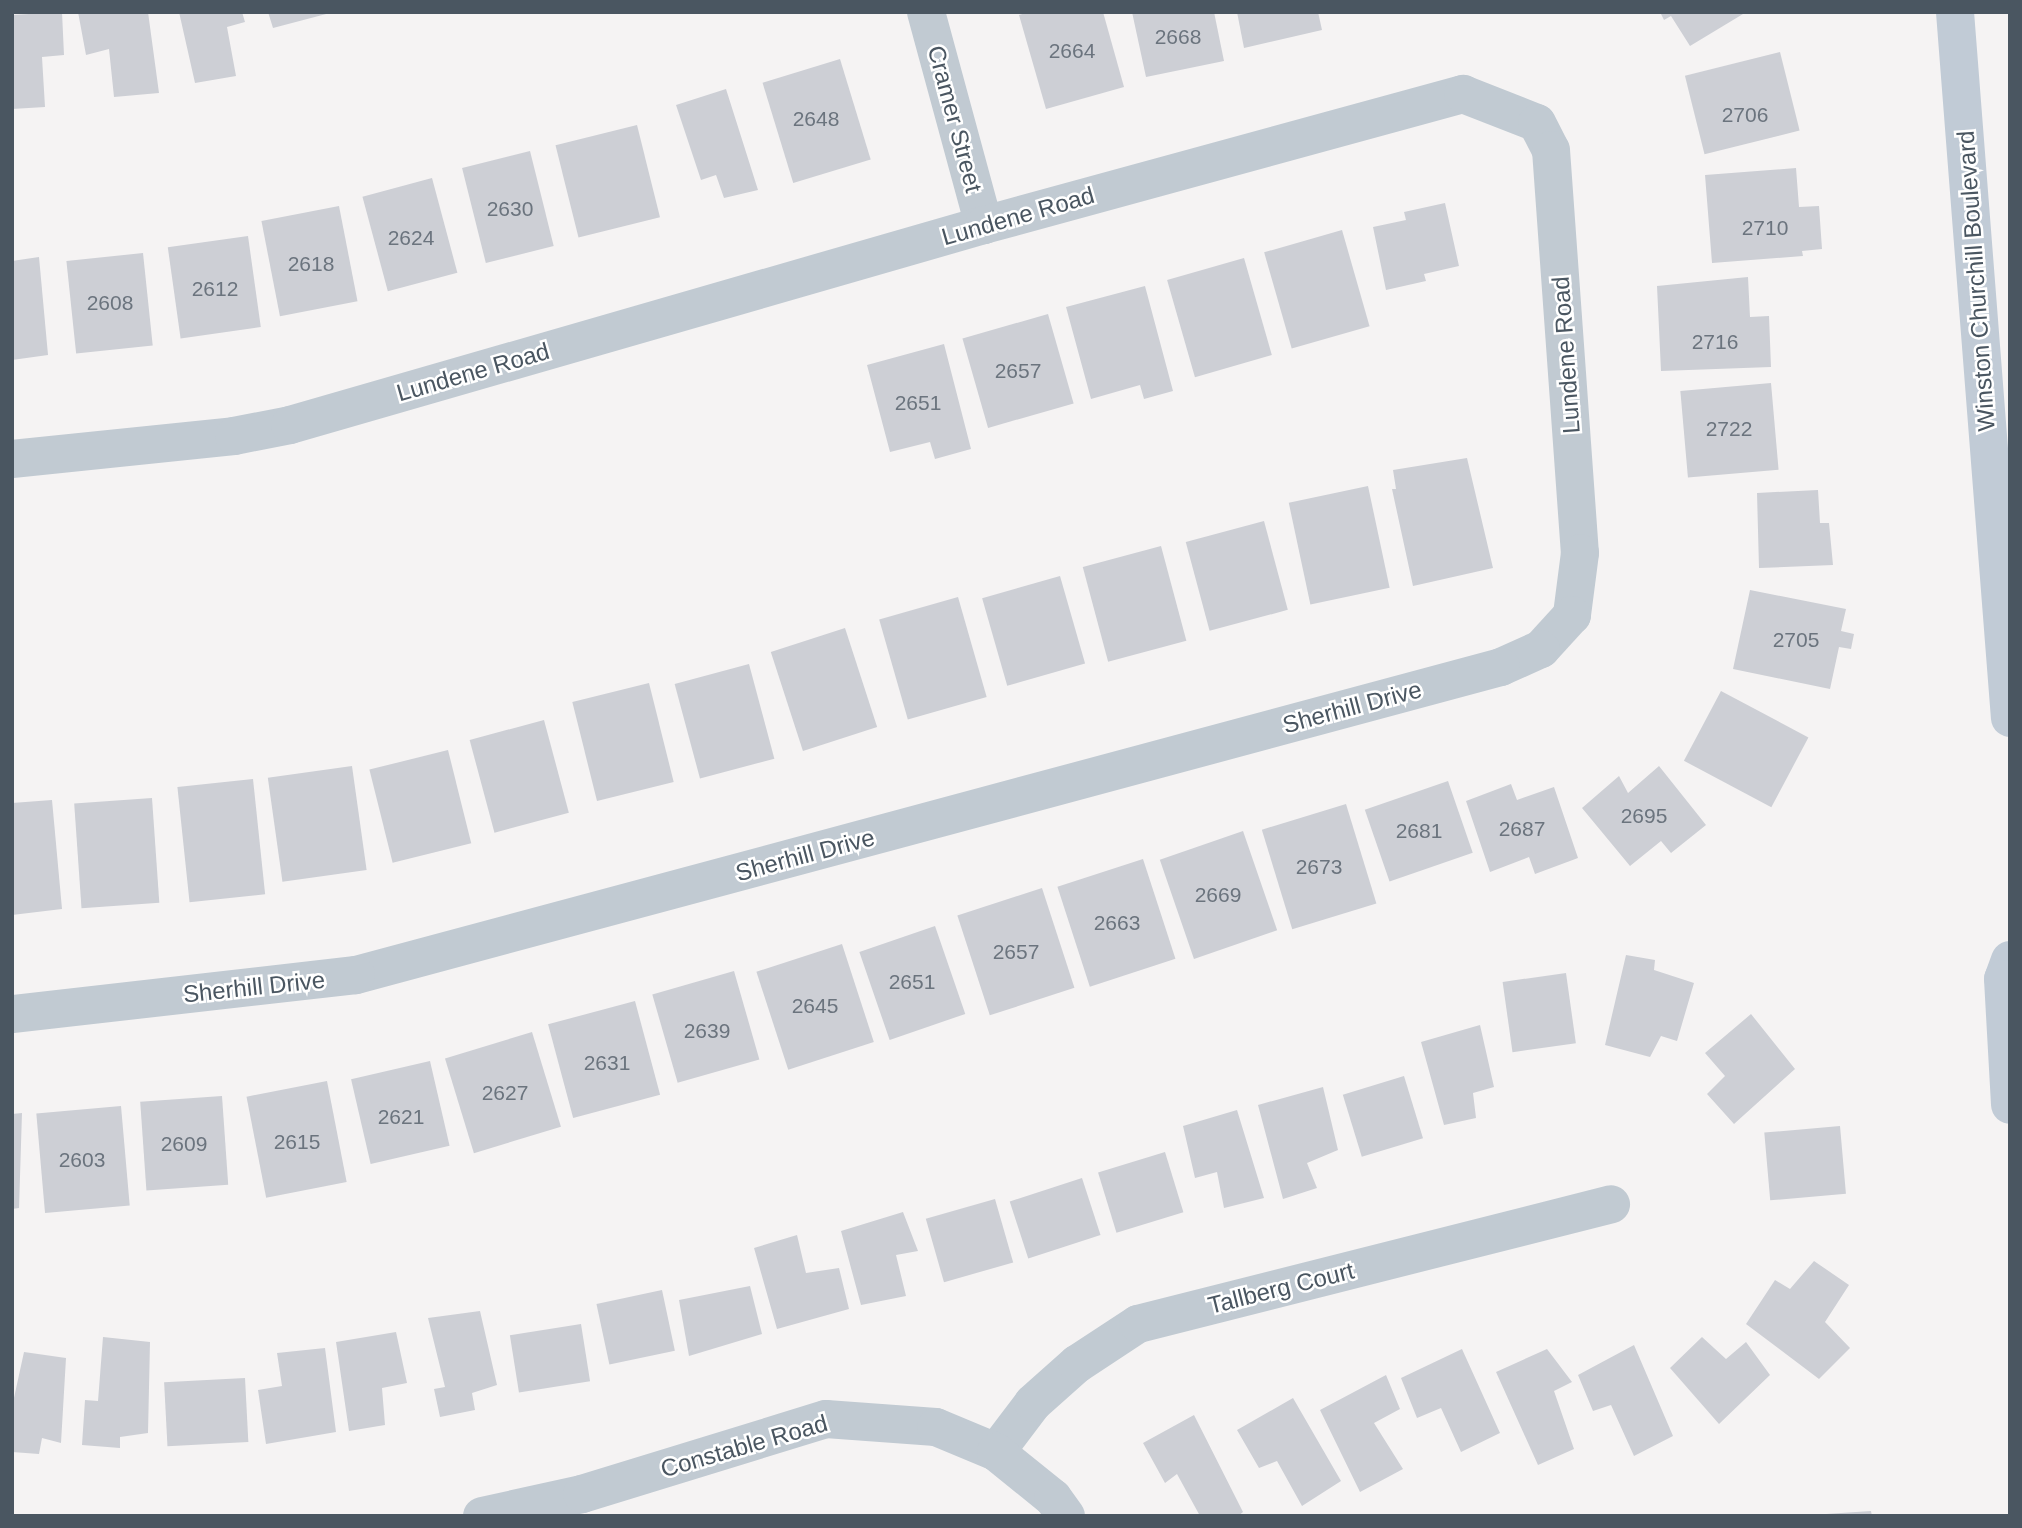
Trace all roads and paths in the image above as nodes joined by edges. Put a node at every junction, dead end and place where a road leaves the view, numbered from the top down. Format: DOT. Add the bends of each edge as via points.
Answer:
graph roads {
  1 [pos="926,12"];
  2 [pos="1955,12"];
  3 [pos="984,225"];
  4 [pos="12,459"];
  5 [pos="1572,615"];
  6 [pos="2010,718"];
  7 [pos="2010,960"];
  8 [pos="12,1014"];
  9 [pos="2010,1105"];
  10 [pos="1611,1204"];
  11 [pos="996,1452"];
  12 [pos="583,1505"];
  13 [pos="482,1516"];
  14 [pos="1066,1516"];
  1 -- 3 [label="street, Cramer Street"];
  2 -- 6 [label="main road, Winston Churchill Boulevard"];
  3 -- 4 [label="street, Lundene Road" via="290,425 234,436"];
  3 -- 5 [label="street, Lundene Road" via="1462,94 1537,123 1551,150 1579,539"];
  5 -- 8 [label="street, Sherhill Drive" via="1541,649 1501,667 356,975"];
  7 -- 9 [label="main road" via="2003,979"];
  10 -- 11 [label="street, Tallberg Court" via="1138,1324 1077,1364 1032,1403"];
  11 -- 12 [label="street, Constable Road" via="936,1427 826,1419"];
  11 -- 14 [label="street, Constable Road" via="1053,1498"];
  12 -- 13 [label="street, Constable Road"];
}
